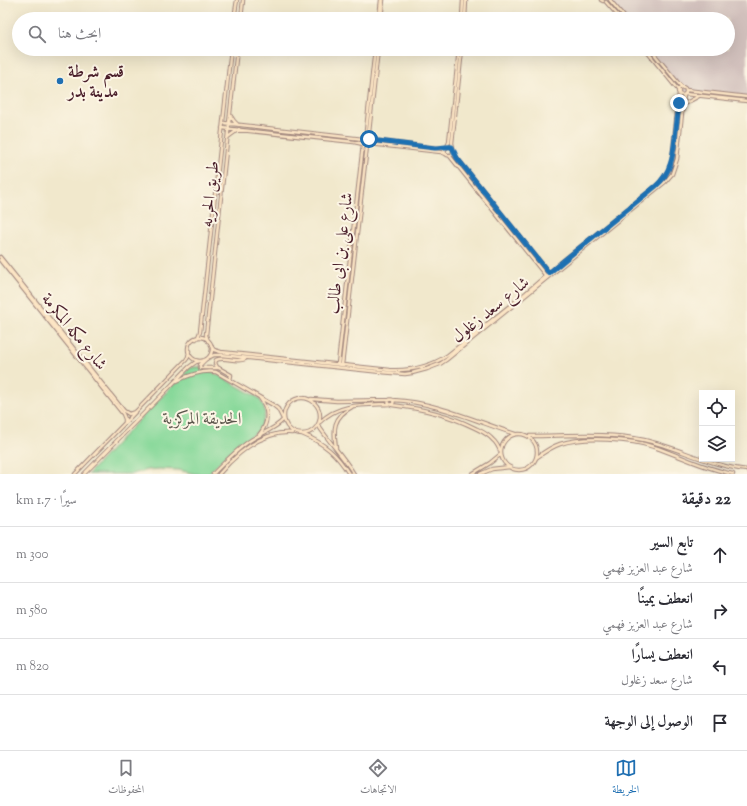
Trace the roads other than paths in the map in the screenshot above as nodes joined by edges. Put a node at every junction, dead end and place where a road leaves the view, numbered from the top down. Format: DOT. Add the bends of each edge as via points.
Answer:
graph roads {
  1 [pos="237,0"];
  2 [pos="243,0"];
  3 [pos="382,0"];
  4 [pos="465,0"];
  5 [pos="605,0"];
  6 [pos="235,12"];
  7 [pos="242,12"];
  8 [pos="381,12"];
  9 [pos="464,12"];
  10 [pos="615,12"];
  11 [pos="618,12"];
  12 [pos="230,56"];
  13 [pos="237,56"];
  14 [pos="376,56"];
  15 [pos="460,56"];
  16 [pos="651,56"];
  17 [pos="656,56"];
  18 [pos="678,83"];
  19 [pos="675,85"];
  20 [pos="683,88"];
  21 [pos="686,90"];
  22 [pos="693,91"];
  23 [pos="679,92"];
  24 [pos="685,94"];
  25 [pos="693,95"];
  26 [pos="700,96"];
  27 [pos="747,97"];
  28 [pos="747,101"];
  29 [pos="683,104"];
  30 [pos="230,114"];
  31 [pos="223,123"];
  32 [pos="229,124"];
  33 [pos="239,125"];
  34 [pos="222,128"];
  35 [pos="229,128"];
  36 [pos="238,130"];
  37 [pos="368,132"];
  38 [pos="228,137"];
  39 [pos="357,139"];
  40 [pos="363,139"];
  41 [pos="451,140"];
  42 [pos="369,142"];
  43 [pos="356,143"];
  44 [pos="363,145"];
  45 [pos="446,147"];
  46 [pos="439,150"];
  47 [pos="453,150"];
  48 [pos="365,151"];
  49 [pos="446,154"];
  50 [pos="450,155"];
  51 [pos="456,160"];
  52 [pos="629,210"];
  53 [pos="209,247"];
  54 [pos="215,248"];
  55 [pos="0,257"];
  56 [pos="208,257"];
  57 [pos="214,258"];
  58 [pos="0,260"];
  59 [pos="543,265"];
  60 [pos="540,268"];
  61 [pos="549,273"];
  62 [pos="546,276"];
  63 [pos="528,292"];
  64 [pos="30,296"];
  65 [pos="200,330"];
  66 [pos="206,331"];
  67 [pos="196,339"];
  68 [pos="471,339"];
  69 [pos="208,341"];
  70 [pos="211,346"];
  71 [pos="189,351"];
  72 [pos="221,354"];
  73 [pos="341,356"];
  74 [pos="210,357"];
  75 [pos="247,358"];
  76 [pos="205,360"];
  77 [pos="200,361"];
  78 [pos="290,361"];
  79 [pos="338,364"];
  80 [pos="342,365"];
  81 [pos="219,368"];
  82 [pos="230,380"];
  83 [pos="174,382"];
  84 [pos="159,388"];
  85 [pos="164,393"];
  86 [pos="260,397"];
  87 [pos="309,399"];
  88 [pos="392,400"];
  89 [pos="391,404"];
  90 [pos="117,405"];
  91 [pos="356,406"];
  92 [pos="438,407"];
  93 [pos="135,412"];
  94 [pos="437,413"];
  95 [pos="283,419"];
  96 [pos="125,422"];
  97 [pos="318,424"];
  98 [pos="295,433"];
  99 [pos="302,434"];
  100 [pos="515,434"];
  101 [pos="257,436"];
  102 [pos="529,436"];
  103 [pos="331,443"];
  104 [pos="327,447"];
  105 [pos="336,449"];
  106 [pos="501,453"];
  107 [pos="536,458"];
  108 [pos="510,467"];
  109 [pos="747,470"];
  110 [pos="75,474"];
  111 [pos="84,474"];
  112 [pos="213,474"];
  113 [pos="219,474"];
  114 [pos="349,474"];
  115 [pos="354,474"];
  116 [pos="472,474"];
  117 [pos="480,474"];
  118 [pos="733,474"];
  1 -- 6 [label="street"];
  2 -- 7 [label="street"];
  3 -- 8 [label="street"];
  4 -- 9 [label="street"];
  5 -- 10 [label="street"];
  5 -- 11 [label="street"];
  12 -- 31 [label="street, طريق الحريه"];
  13 -- 30 [label="street, طريق الحريه"];
  14 -- 37 [label="street, شارع على بن ابى طالب"];
  15 -- 41 [label="street"];
  16 -- 19 [label="street"];
  17 -- 18 [label="street"];
  18 -- 19 [label="street"];
  18 -- 20 [label="street"];
  19 -- 23 [label="street"];
  20 -- 21 [label="street"];
  20 -- 23 [label="street"];
  21 -- 22 [label="street"];
  21 -- 24 [label="street"];
  22 -- 25 [label="street"];
  22 -- 27 [label="street"];
  23 -- 24 [label="street"];
  23 -- 52 [label="street, شارع سعد زغلول" via="670,166 659,184"];
  24 -- 25 [label="street"];
  24 -- 29 [label="street, شارع سعد زغلول"];
  25 -- 26 [label="street"];
  26 -- 28 [label="street"];
  26 -- 29 [label="street"];
  29 -- 52 [label="street, شارع سعد زغلول" via="677,159 672,174 659,188"];
  30 -- 32 [label="street, طريق الحريه"];
  30 -- 33 [label="street"];
  31 -- 32 [label="street"];
  31 -- 34 [label="street, طريق الحريه"];
  32 -- 33 [label="street"];
  32 -- 35 [label="street, طريق الحريه"];
  33 -- 36 [label="street"];
  33 -- 39 [label="street"];
  34 -- 35 [label="street"];
  34 -- 53 [label="street, طريق الحريه"];
  35 -- 36 [label="street"];
  35 -- 38 [label="street, طريق الحريه"];
  36 -- 38 [label="street"];
  36 -- 43 [label="street"];
  37 -- 40 [label="street, شارع على بن ابى طالب"];
  37 -- 42 [label="street, شارع على بن ابى طالب"];
  38 -- 54 [label="street, طريق الحريه"];
  39 -- 40 [label="street"];
  39 -- 43 [label="street"];
  40 -- 42 [label="street" via="366,138"];
  40 -- 44 [label="street, شارع على بن ابى طالب"];
  41 -- 45 [label="street"];
  41 -- 47 [label="street"];
  42 -- 44 [label="street"];
  42 -- 46 [label="street"];
  42 -- 48 [label="street, شارع على بن ابى طالب"];
  43 -- 44 [label="street"];
  44 -- 48 [label="street, شارع على بن ابى طالب"];
  45 -- 46 [label="street"];
  45 -- 47 [label="street" via="450,146"];
  45 -- 49 [label="street"];
  46 -- 49 [label="street"];
  47 -- 50 [label="street"];
  47 -- 51 [label="street"];
  48 -- 73 [label="street, شارع على بن ابى طالب"];
  49 -- 50 [label="street"];
  50 -- 51 [label="street"];
  51 -- 59 [label="street"];
  51 -- 60 [label="street"];
  52 -- 61 [label="street, شارع سعد زغلول"];
  52 -- 63 [label="street, شارع سعد زغلول"];
  53 -- 54 [label="street" via="211,250"];
  53 -- 56 [label="street, طريق الحريه"];
  54 -- 57 [label="street, طريق الحريه"];
  55 -- 64 [label="street, شارع مكه المكرمة"];
  56 -- 57 [label="street"];
  56 -- 65 [label="street, طريق الحريه"];
  57 -- 66 [label="street, طريق الحريه"];
  58 -- 64 [label="street, شارع مكه المكرمة"];
  59 -- 60 [label="street"];
  59 -- 61 [label="street"];
  60 -- 62 [label="street"];
  61 -- 62 [label="street, شارع سعد زغلول"];
  62 -- 63 [label="street, شارع سعد زغلول"];
  63 -- 68 [label="street, شارع سعد زغلول"];
  64 -- 90 [label="street, شارع مكه المكرمة"];
  65 -- 66 [label="street"];
  65 -- 67 [label="street, طريق الحريه"];
  66 -- 69 [label="street, طريق الحريه"];
  67 -- 69 [label="street"];
  67 -- 71 [label="street" via="189,345"];
  68 -- 78 [label="street, شارع سعد زغلول" via="440,364 405,374"];
  68 -- 80 [label="street, شارع سعد زغلول" via="439,361 420,368 398,371"];
  69 -- 70 [label="street"];
  70 -- 72 [label="street, شارع سعد زغلول"];
  70 -- 74 [label="street"];
  71 -- 77 [label="street" via="194,359"];
  71 -- 84 [label="street" via="186,360"];
  72 -- 74 [label="street, شارع سعد زغلول"];
  72 -- 75 [label="street, شارع سعد زغلول"];
  72 -- 78 [label="street, شارع سعد زغلول"];
  73 -- 79 [label="street, شارع على بن ابى طالب"];
  73 -- 80 [label="street, شارع على بن ابى طالب"];
  74 -- 76 [label="street"];
  75 -- 78 [label="street, شارع سعد زغلول"];
  75 -- 81 [label="street" via="217,359 215,364"];
  76 -- 77 [label="street"];
  76 -- 81 [label="street" via="200,368"];
  77 -- 83 [label="street" via="189,367"];
  78 -- 79 [label="street, شارع سعد زغلول"];
  79 -- 80 [label="street, شارع سعد زغلول"];
  81 -- 82 [label="street" via="231,375"];
  82 -- 83 [label="street" via="209,371"];
  82 -- 86 [label="street"];
  83 -- 85 [label="street"];
  84 -- 85 [label="street"];
  84 -- 93 [label="street"];
  85 -- 111 [label="street"];
  86 -- 95 [label="street" via="276,407"];
  86 -- 101 [label="street" via="266,408 267,417 265,426"];
  87 -- 88 [label="street"];
  87 -- 95 [label="street" via="299,398 290,402 284,410"];
  87 -- 97 [label="street" via="319,409"];
  88 -- 89 [label="street" via="394,402"];
  88 -- 92 [label="street"];
  89 -- 91 [label="street"];
  89 -- 94 [label="street"];
  90 -- 93 [label="street, شارع مكه المكرمة" via="131,414"];
  90 -- 96 [label="street, شارع مكه المكرمة" via="124,415"];
  91 -- 97 [label="street" via="335,411"];
  91 -- 105 [label="street" via="339,417 335,426"];
  92 -- 94 [label="street" via="440,411"];
  92 -- 100 [label="street"];
  93 -- 96 [label="street"];
  94 -- 106 [label="street" via="487,434"];
  95 -- 98 [label="street" via="287,428"];
  95 -- 101 [label="street"];
  96 -- 110 [label="street"];
  97 -- 99 [label="street" via="310,432"];
  97 -- 103 [label="street"];
  98 -- 99 [label="street"];
  98 -- 113 [label="street" via="278,434 255,442"];
  99 -- 104 [label="street"];
  100 -- 102 [label="street"];
  100 -- 106 [label="street" via="506,439"];
  101 -- 112 [label="street" via="237,450"];
  102 -- 107 [label="street" via="536,446"];
  102 -- 109 [label="street" via="630,438 655,443 720,466"];
  103 -- 104 [label="street"];
  103 -- 105 [label="street"];
  104 -- 114 [label="street" via="342,462"];
  105 -- 115 [label="street"];
  106 -- 108 [label="street" via="505,463"];
  106 -- 116 [label="street"];
  107 -- 108 [label="street" via="525,468"];
  107 -- 118 [label="street" via="556,445 568,442 621,441 654,447 710,469"];
  108 -- 117 [label="street" via="492,469"];
}
